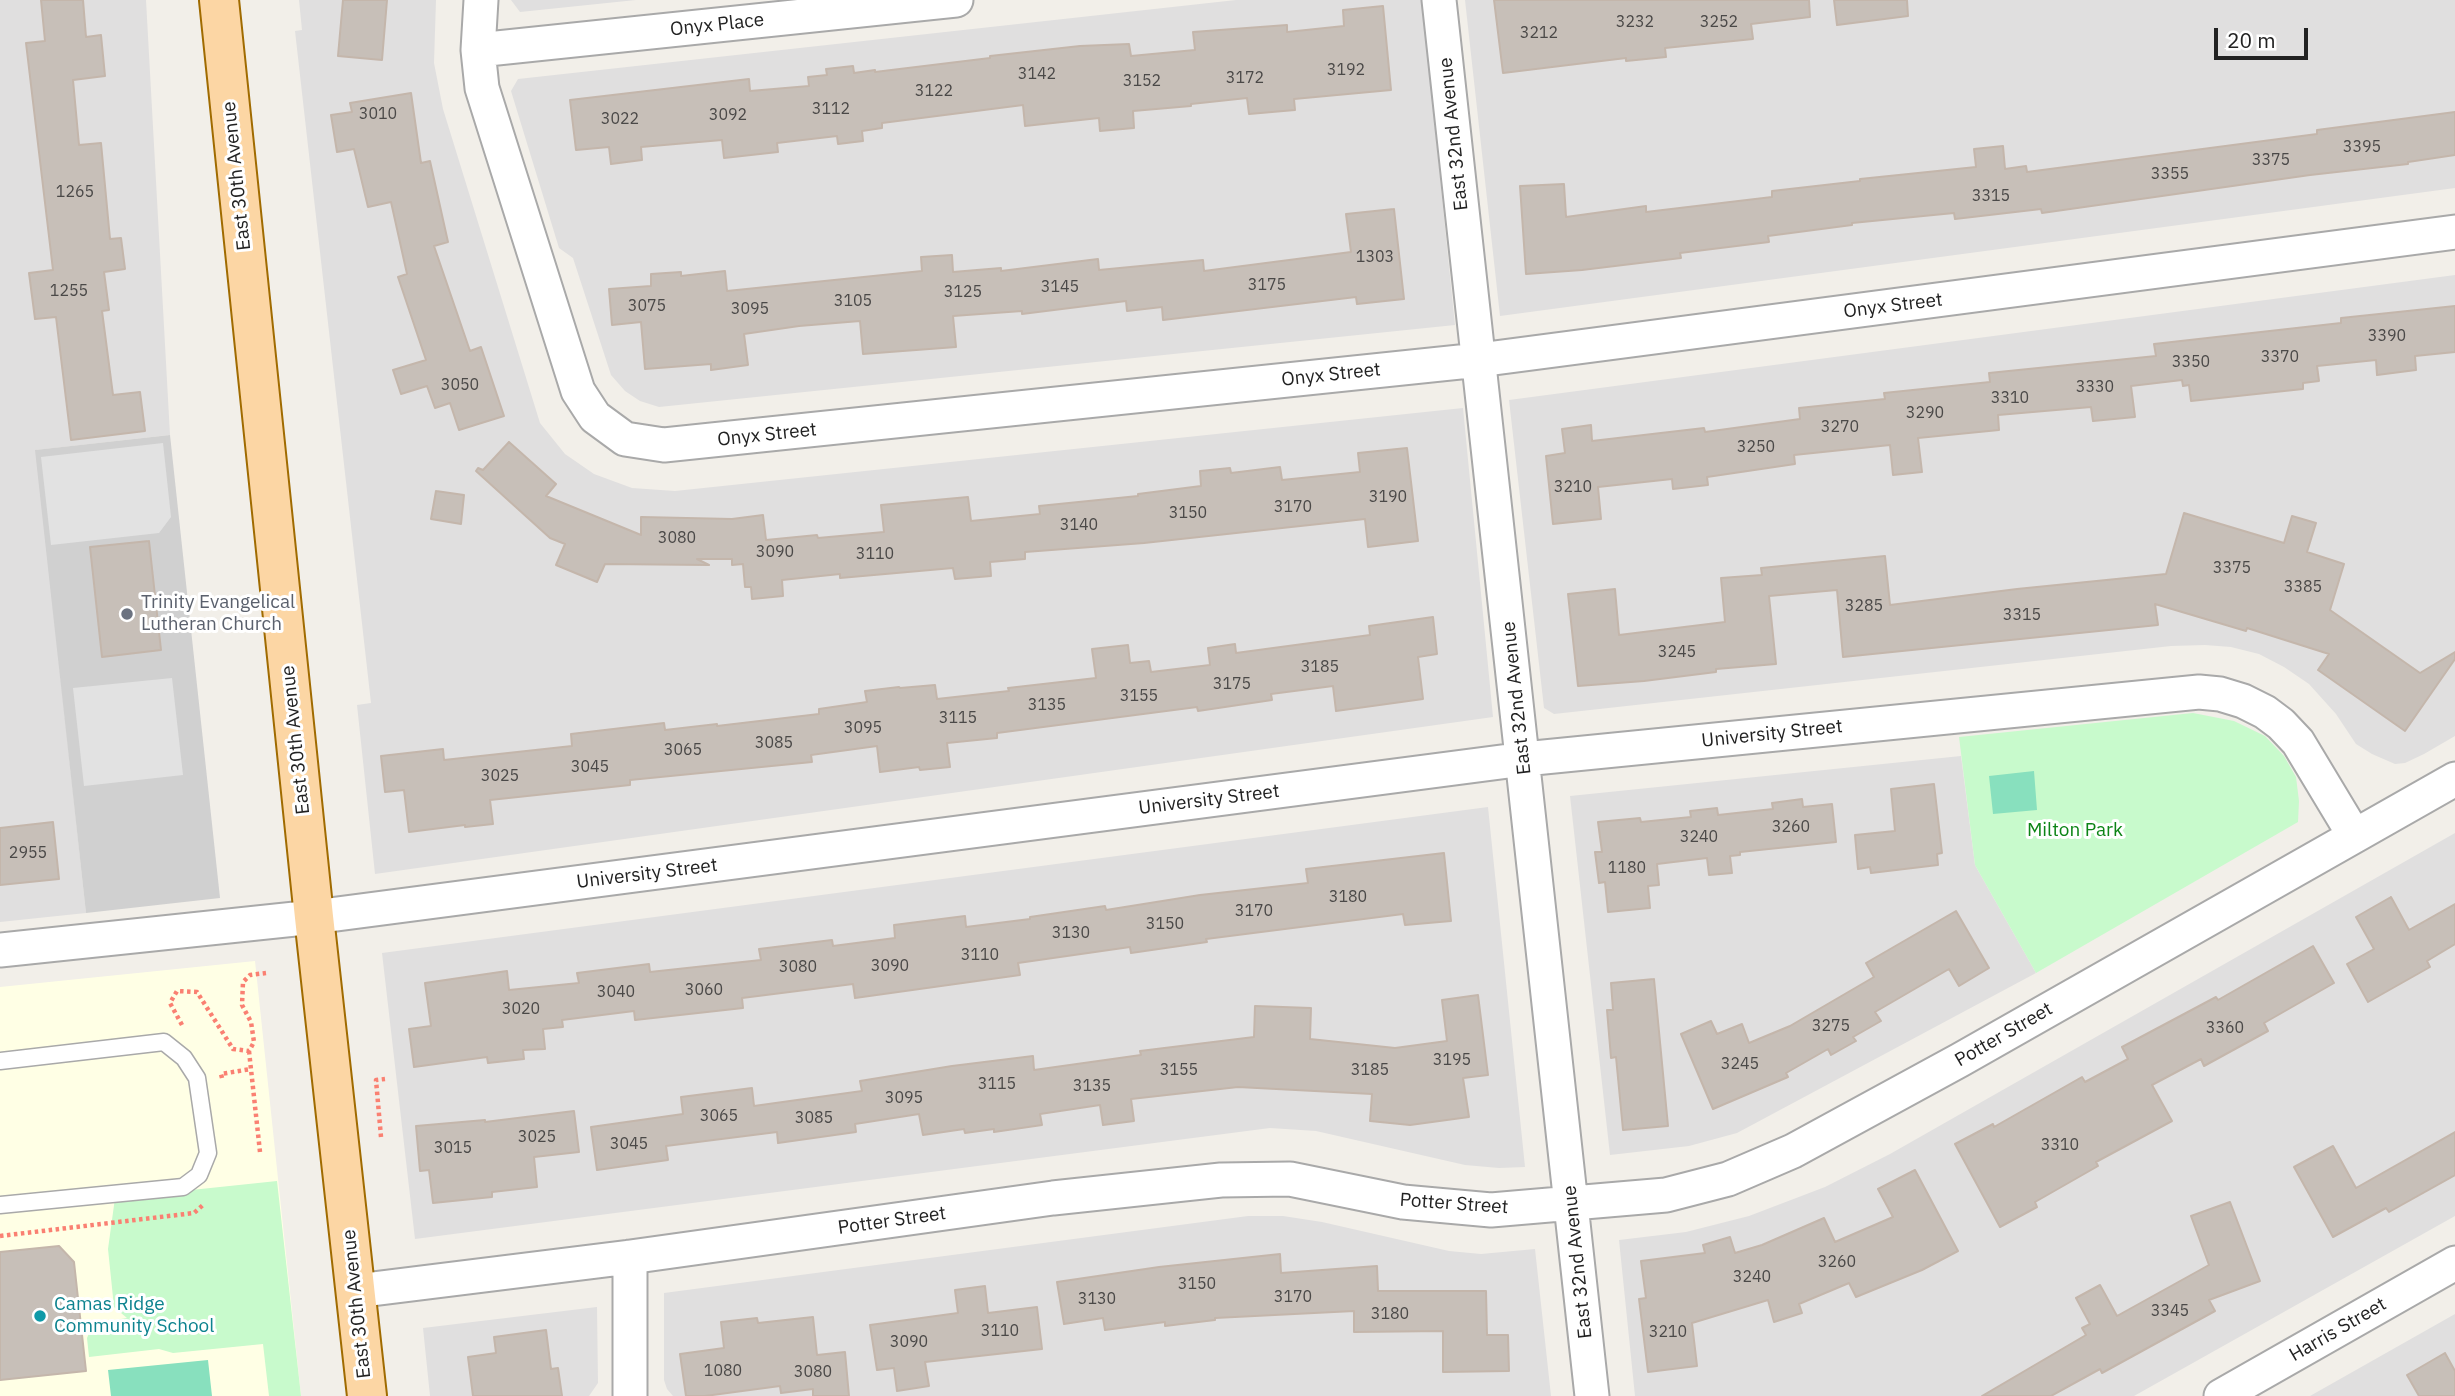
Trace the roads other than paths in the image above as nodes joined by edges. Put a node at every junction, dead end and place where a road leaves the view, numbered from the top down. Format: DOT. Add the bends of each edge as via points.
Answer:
graph roads {
  1 [pos="219,0"];
  2 [pos="481,0"];
  3 [pos="956,0"];
  4 [pos="1439,0"];
  5 [pos="478,50"];
  6 [pos="2455,232"];
  7 [pos="1479,360"];
  8 [pos="1524,759"];
  9 [pos="2455,779"];
  10 [pos="2354,835"];
  11 [pos="314,917"];
  12 [pos="0,950"];
  13 [pos="0,1060"];
  14 [pos="1572,1204"];
  15 [pos="0,1205"];
  16 [pos="630,1257"];
  17 [pos="2455,1263"];
  18 [pos="356,1292"];
  19 [pos="367,1396"];
  20 [pos="630,1396"];
  21 [pos="1591,1396"];
  22 [pos="2221,1396"];
  1 -- 11 [label="main road, East 30th Avenue"];
  2 -- 5 [label="street, Onyx Street"];
  3 -- 5 [label="street, Onyx Place"];
  4 -- 7 [label="street, East 32nd Avenue"];
  5 -- 7 [label="street, Onyx Street" via="493,128 578,391 595,416 625,439 664,446"];
  6 -- 7 [label="street, Onyx Street"];
  7 -- 8 [label="street, East 32nd Avenue"];
  8 -- 10 [label="street, University Street" via="2199,692 2220,694 2254,707 2281,724 2298,743"];
  8 -- 11 [label="street, University Street"];
  8 -- 14 [label="street, East 32nd Avenue"];
  9 -- 10 [label="street, Potter Street"];
  10 -- 14 [label="street, Potter Street" via="1793,1152 1728,1179 1665,1195"];
  11 -- 12 [label="street, University Street"];
  11 -- 18 [label="main road, East 30th Avenue"];
  13 -- 15 [label="lane" via="164,1042 184,1058 197,1078 208,1153 199,1175 183,1188"];
  14 -- 16 [label="street, Potter Street" via="1491,1210 1403,1202 1290,1179 1221,1180 1053,1198"];
  14 -- 21 [label="street, East 32nd Avenue"];
  16 -- 18 [label="street, Potter Street"];
  16 -- 20 [label="street"];
  17 -- 22 [label="street, Harris Street"];
  18 -- 19 [label="main road, East 30th Avenue"];
}
